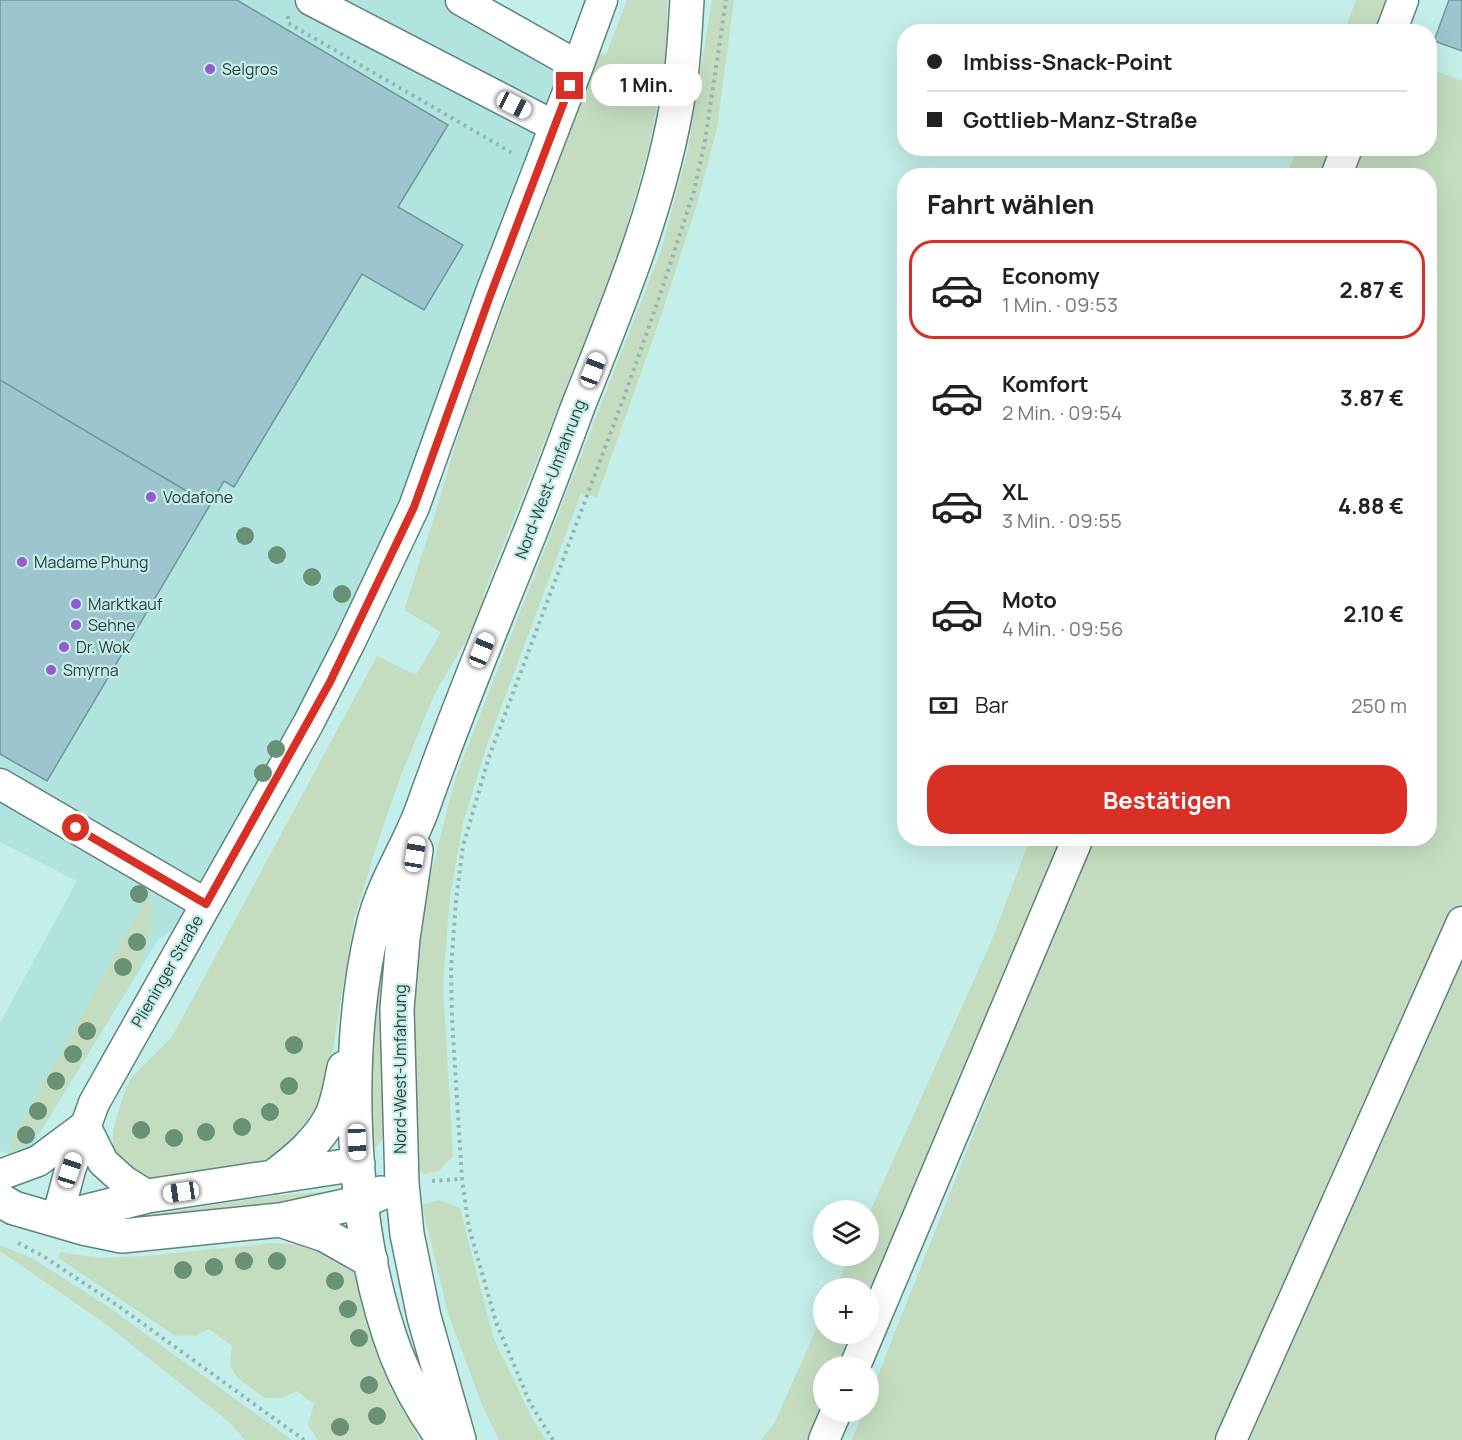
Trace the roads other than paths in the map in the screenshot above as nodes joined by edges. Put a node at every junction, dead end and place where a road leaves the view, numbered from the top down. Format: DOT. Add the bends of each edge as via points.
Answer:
graph roads {
  1 [pos="460,0"];
  2 [pos="602,0"];
  3 [pos="687,0"];
  4 [pos="1403,0"];
  5 [pos="299,6"];
  6 [pos="1394,24"];
  7 [pos="578,66"];
  8 [pos="554,126"];
  9 [pos="0,784"];
  10 [pos="421,812"];
  11 [pos="1075,846"];
  12 [pos="206,904"];
  13 [pos="1462,922"];
  14 [pos="356,1020"];
  15 [pos="85,1126"];
  16 [pos="358,1164"];
  17 [pos="0,1175"];
  18 [pos="272,1178"];
  19 [pos="402,1184"];
  20 [pos="148,1196"];
  21 [pos="0,1200"];
  22 [pos="362,1202"];
  23 [pos="57,1219"];
  24 [pos="280,1220"];
  25 [pos="371,1261"];
  26 [pos="859,1356"];
  27 [pos="832,1422"];
  28 [pos="444,1440"];
  29 [pos="459,1440"];
  30 [pos="824,1440"];
  31 [pos="1231,1440"];
  1 -- 7 [label="street"];
  2 -- 7 [label="street, Plieninger Straße"];
  3 -- 10 [label="main road, Nord-West-Umfahrung" via="679,92 642,240"];
  4 -- 6 [label="street"];
  5 -- 8 [label="street"];
  7 -- 8 [label="street, Plieninger Straße"];
  8 -- 12 [label="street, Plieninger Straße" via="414,507 330,682"];
  9 -- 12 [label="street"];
  10 -- 14 [label="main road, Nord-West-Umfahrung" via="374,921"];
  10 -- 19 [label="main road, Nord-West-Umfahrung" via="397,1009"];
  11 -- 26 [label="street"];
  12 -- 15 [label="street, Plieninger Straße" via="110,1071"];
  13 -- 31 [label="street"];
  14 -- 16 [label="main road, Nord-West-Umfahrung"];
  14 -- 18 [label="main road" via="332,1114 298,1158"];
  15 -- 17 [label="street" via="38,1161"];
  15 -- 20 [label="street" via="103,1162 124,1182"];
  15 -- 23 [label="street, Plieninger Straße"];
  16 -- 18 [label="main road"];
  16 -- 19 [label="main road"];
  16 -- 22 [label="main road, Nord-West-Umfahrung"];
  18 -- 20 [label="main road"];
  19 -- 22 [label="main road"];
  19 -- 29 [label="main road, Nord-West-Umfahrung" via="407,1234 424,1317"];
  20 -- 23 [label="main road"];
  21 -- 23 [label="main road" via="14,1208"];
  22 -- 24 [label="main road"];
  22 -- 25 [label="main road, Nord-West-Umfahrung"];
  23 -- 24 [label="main road" via="122,1236"];
  24 -- 25 [label="main road" via="325,1235"];
  25 -- 28 [label="main road, Nord-West-Umfahrung" via="397,1354"];
  27 -- 30 [label="street"];
}
